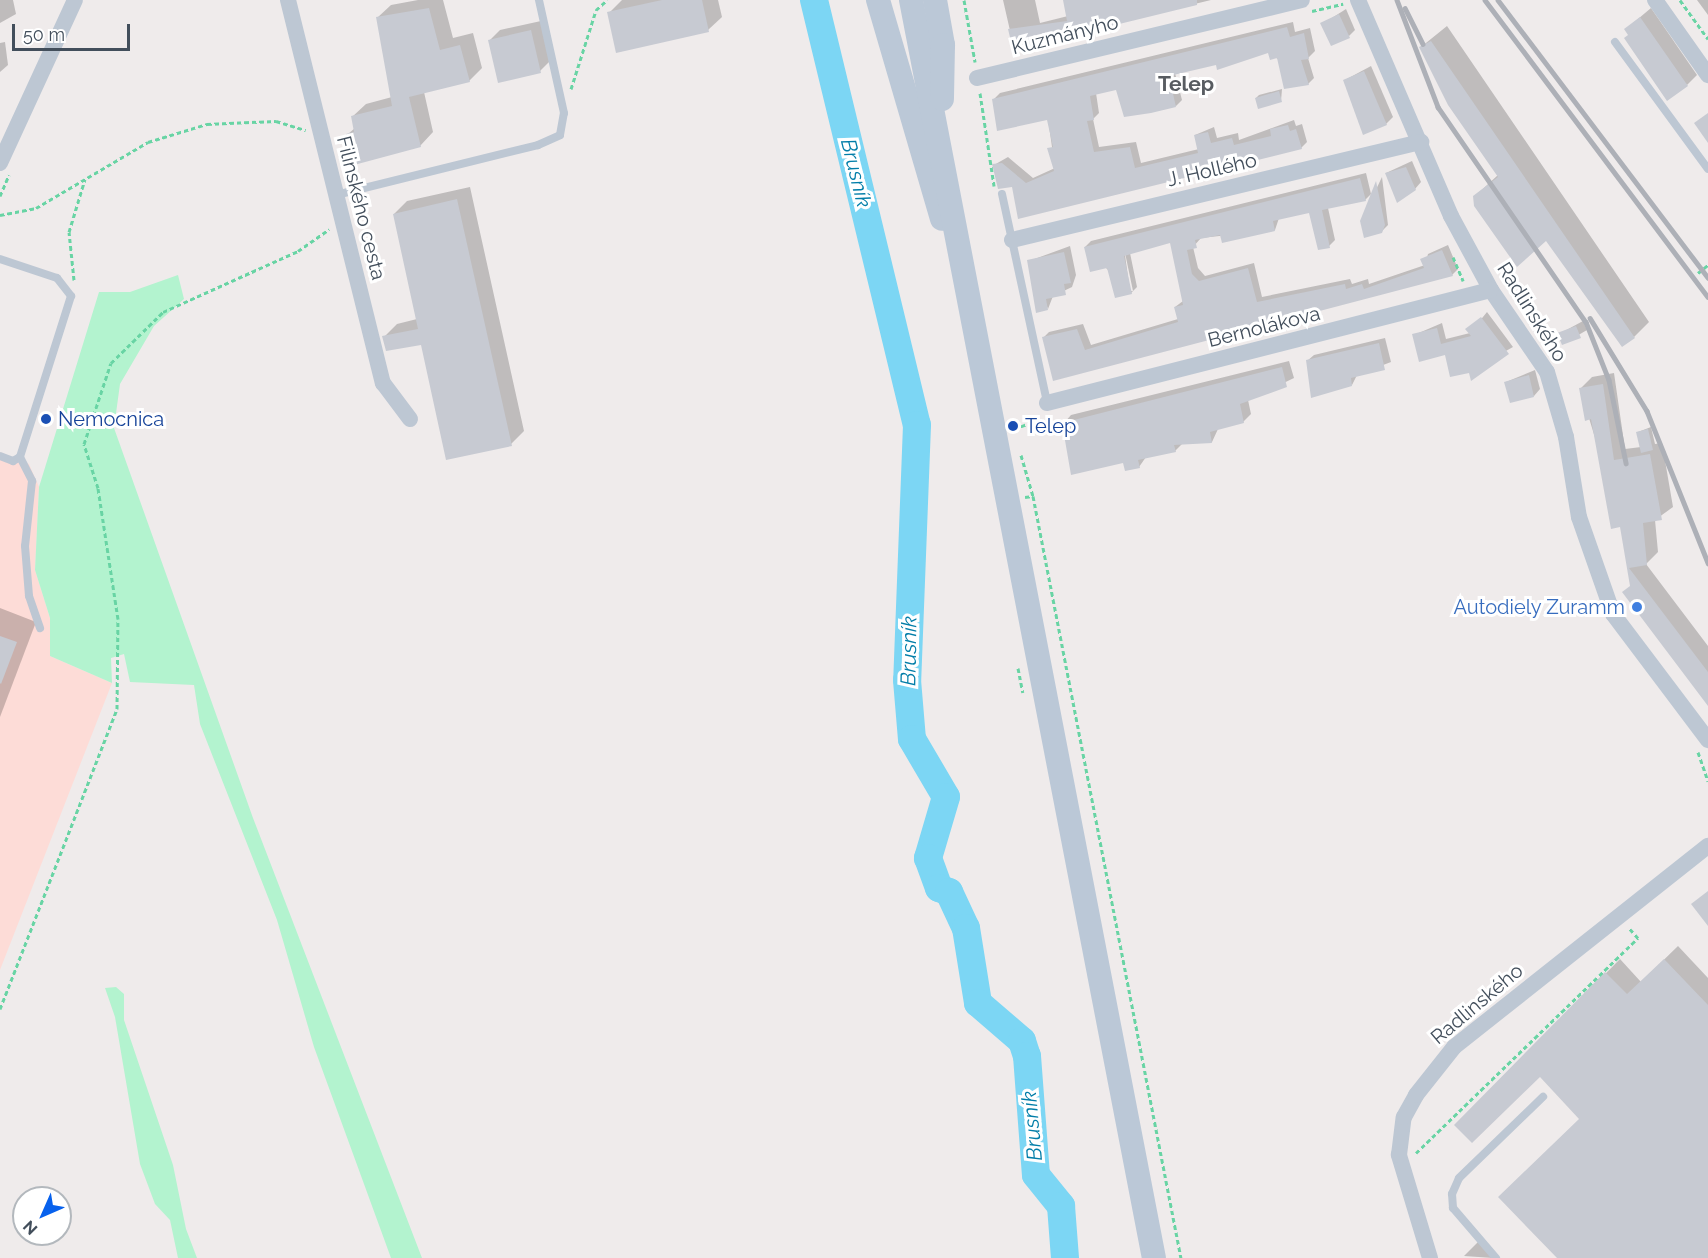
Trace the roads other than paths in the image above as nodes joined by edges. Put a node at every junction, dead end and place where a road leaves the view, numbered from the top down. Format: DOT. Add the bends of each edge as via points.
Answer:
graph roads {
  1 [pos="75,0"];
  2 [pos="288,0"];
  3 [pos="539,0"];
  4 [pos="878,0"];
  5 [pos="911,0"];
  6 [pos="935,0"];
  7 [pos="1658,1"];
  8 [pos="1347,4"];
  9 [pos="1305,6"];
  10 [pos="1615,42"];
  11 [pos="1708,75"];
  12 [pos="978,86"];
  13 [pos="1421,142"];
  14 [pos="942,150"];
  15 [pos="0,163"];
  16 [pos="1708,169"];
  17 [pos="1002,194"];
  18 [pos="336,195"];
  19 [pos="1012,240"];
  20 [pos="957,258"];
  21 [pos="0,259"];
  22 [pos="1491,290"];
  23 [pos="1044,411"];
  24 [pos="410,419"];
  25 [pos="0,456"];
  26 [pos="20,457"];
  27 [pos="40,628"];
  28 [pos="1701,742"];
  29 [pos="1708,846"];
  30 [pos="1543,1097"];
  31 [pos="1154,1258"];
  32 [pos="1430,1258"];
  33 [pos="1496,1258"];
  1 -- 15 [label="street"];
  2 -- 18 [label="street, Filinského cesta"];
  3 -- 18 [label="lane" via="564,113 560,135 538,145"];
  4 -- 20 [label="main road" via="925,174"];
  5 -- 14 [label="main road"];
  6 -- 14 [label="main road" via="942,45"];
  7 -- 11 [label="street"];
  8 -- 13 [label="street, Radlinského"];
  9 -- 12 [label="street, Kuzmányho"];
  10 -- 16 [label="lane"];
  13 -- 19 [label="street, J. Hollého"];
  13 -- 22 [label="street, Radlinského" via="1451,216"];
  14 -- 20 [label="main road"];
  17 -- 19 [label="lane"];
  18 -- 24 [label="street, Filinského cesta" via="383,383"];
  19 -- 23 [label="lane"];
  20 -- 31 [label="main road"];
  21 -- 26 [label="lane" via="57,278 70,291 62,336"];
  22 -- 23 [label="street, Bernolákova"];
  22 -- 28 [label="street, Radlinského" via="1547,372 1566,437 1579,517 1613,614"];
  25 -- 26 [label="lane" via="13,461"];
  26 -- 27 [label="lane" via="32,481 26,546 29,596"];
  29 -- 32 [label="street, Radlinského" via="1454,1047 1404,1117 1400,1155"];
  30 -- 33 [label="lane" via="1459,1178 1452,1194 1453,1208"];
}
